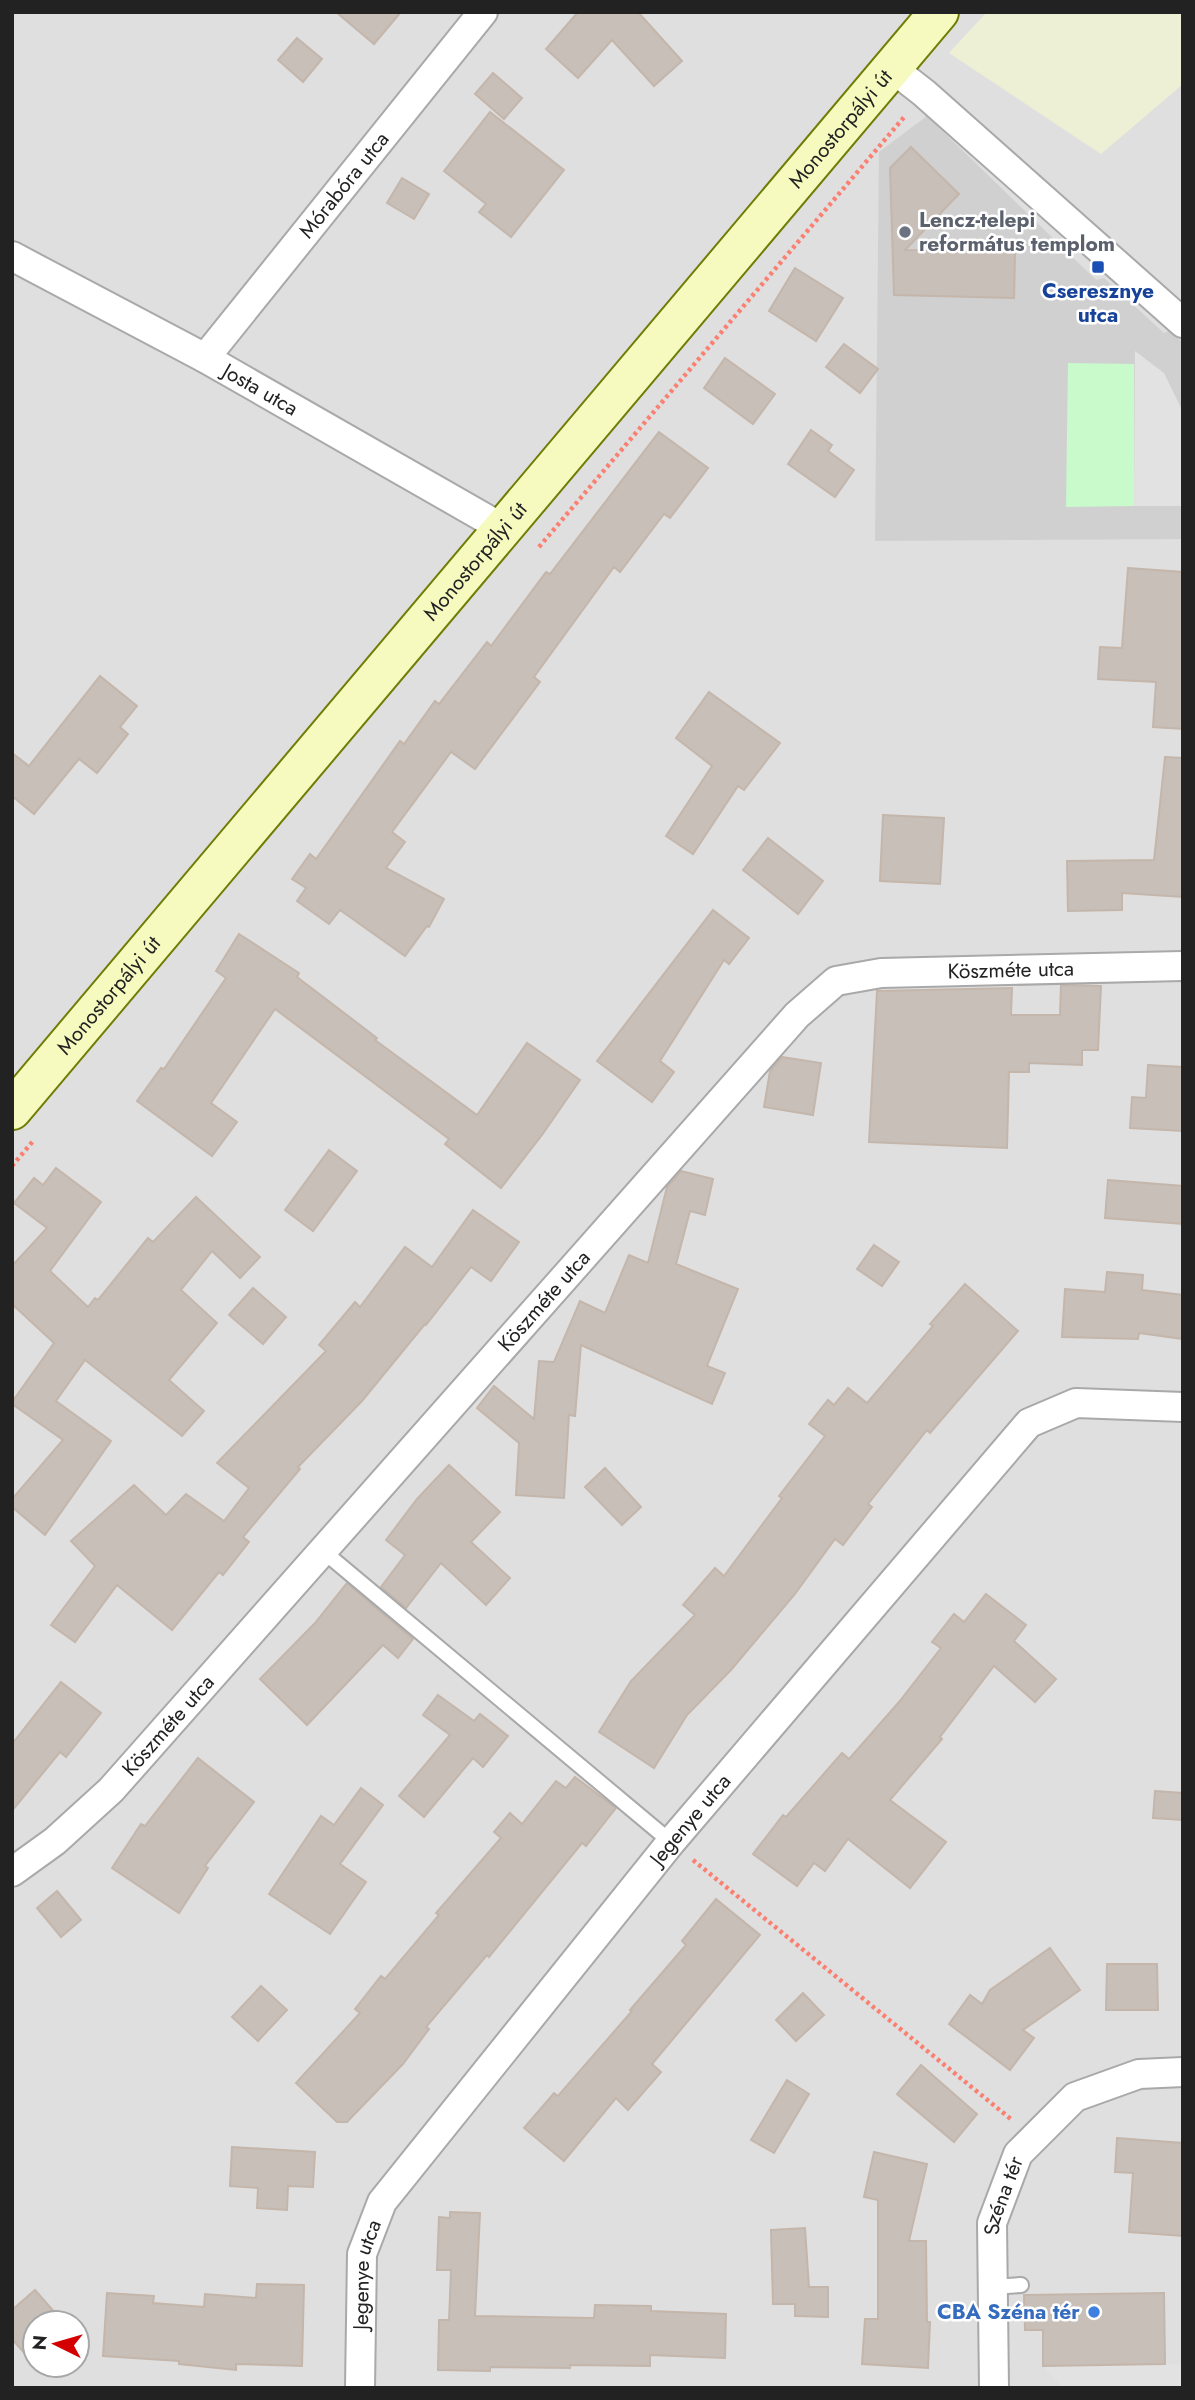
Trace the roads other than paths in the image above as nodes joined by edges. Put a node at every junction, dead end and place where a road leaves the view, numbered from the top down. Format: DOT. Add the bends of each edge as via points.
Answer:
graph roads {
  1 [pos="483,12"];
  2 [pos="939,12"];
  3 [pos="892,68"];
  4 [pos="12,256"];
  5 [pos="1183,323"];
  6 [pos="205,358"];
  7 [pos="504,530"];
  8 [pos="1183,966"];
  9 [pos="12,1111"];
  10 [pos="1183,1407"];
  11 [pos="323,1551"];
  12 [pos="671,1842"];
  13 [pos="12,1872"];
  14 [pos="1183,2072"];
  15 [pos="1021,2285"];
  16 [pos="993,2287"];
  17 [pos="360,2388"];
  18 [pos="994,2388"];
  1 -- 6 [label="street, Mórabóra utca"];
  2 -- 3 [label="street, Monostorpályi út"];
  3 -- 5 [label="street"];
  3 -- 7 [label="street, Monostorpályi út"];
  4 -- 6 [label="street, Josta utca"];
  6 -- 7 [label="street, Josta utca"];
  7 -- 9 [label="street, Monostorpályi út"];
  8 -- 11 [label="street, Köszméte utca" via="881,973 836,981 797,1015"];
  10 -- 12 [label="street, Jegenye utca" via="1076,1403 1028,1423"];
  11 -- 12 [label="lane"];
  11 -- 13 [label="street, Köszméte utca" via="111,1790 55,1841"];
  12 -- 17 [label="street, Jegenye utca" via="382,2202 362,2254"];
  14 -- 16 [label="street, Széna tér" via="1139,2074 1075,2097 1018,2154 992,2223"];
  15 -- 16 [label="lane"];
  16 -- 18 [label="street, Széna tér"];
}
